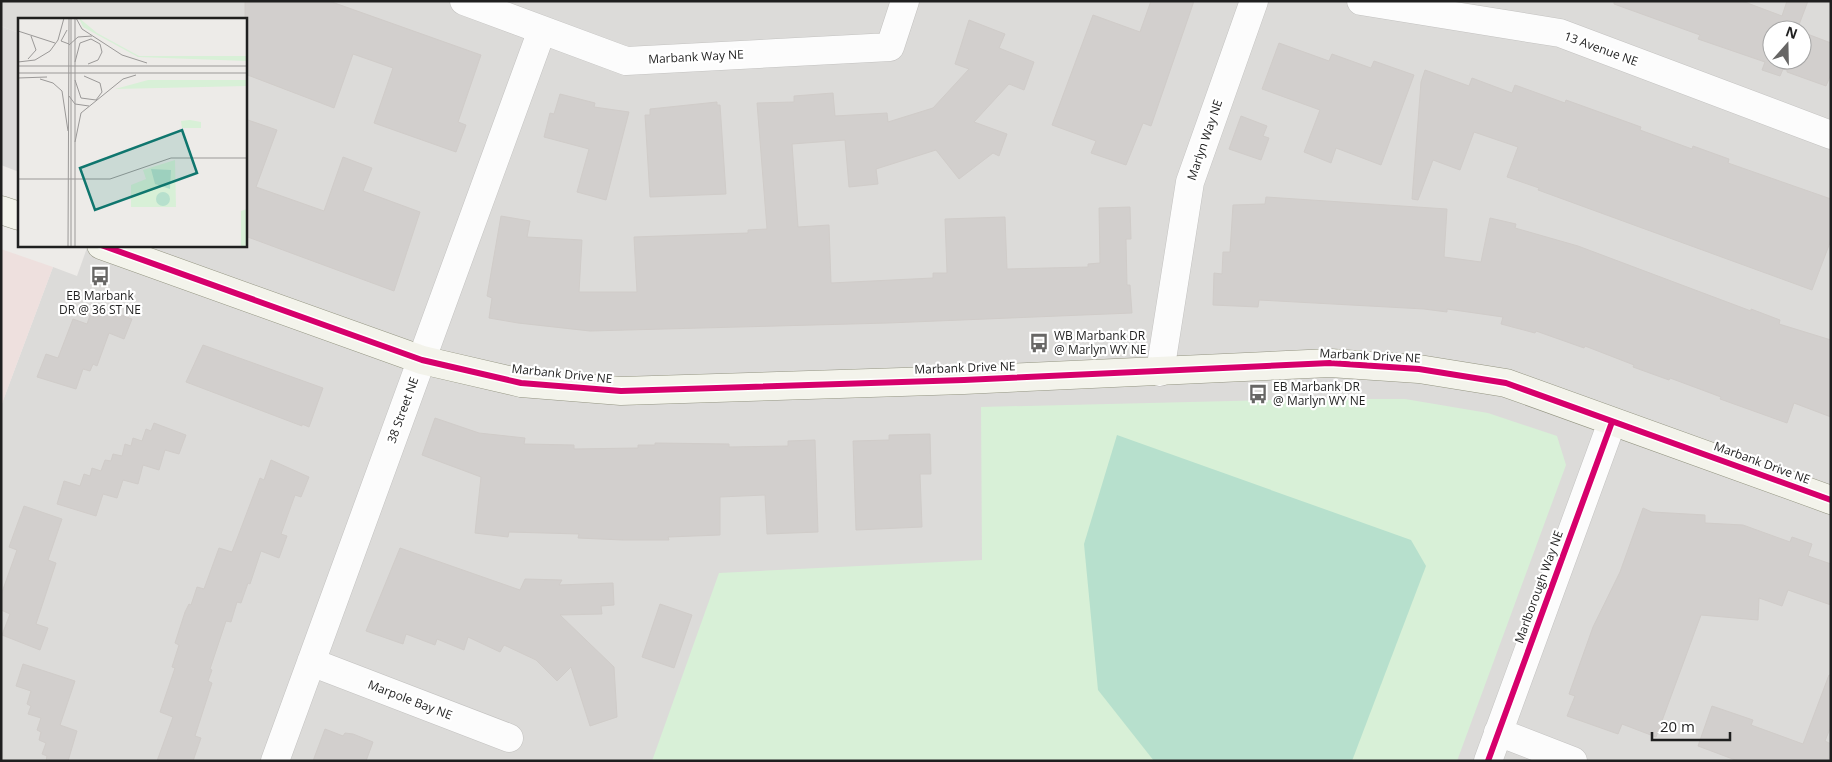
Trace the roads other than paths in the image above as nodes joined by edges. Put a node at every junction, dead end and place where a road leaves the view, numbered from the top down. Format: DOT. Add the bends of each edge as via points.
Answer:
graph roads {
  1 [pos="464,1"];
  2 [pos="905,1"];
  3 [pos="1254,1"];
  4 [pos="1361,1"];
  5 [pos="542,30"];
  6 [pos="1831,135"];
  7 [pos="1,210"];
  8 [pos="18,216"];
  9 [pos="104,246"];
  10 [pos="422,360"];
  11 [pos="1160,372"];
  12 [pos="1612,422"];
  13 [pos="1831,500"];
  14 [pos="311,662"];
  15 [pos="1498,732"];
  16 [pos="508,738"];
  17 [pos="275,761"];
  18 [pos="1488,761"];
  19 [pos="1573,761"];
  1 -- 5 [label="street, Marbank Way NE"];
  2 -- 5 [label="street, Marbank Way NE" via="890,47 626,61"];
  3 -- 11 [label="street, Marlyn Way NE" via="1190,182"];
  4 -- 6 [label="street, 13 Avenue NE" via="1560,34"];
  5 -- 10 [label="street, 38 Street NE"];
  7 -- 8 [label="street"];
  9 -- 10 [label="street, Marbank Drive NE"];
  10 -- 11 [label="street, Marbank Drive NE" via="521,383 621,391"];
  10 -- 14 [label="street, 38 Street NE"];
  11 -- 12 [label="street, Marbank Drive NE" via="1330,363 1419,369 1506,383"];
  12 -- 13 [label="street, Marbank Drive NE"];
  12 -- 15 [label="street, Marlborough Way NE"];
  14 -- 16 [label="street, Marpole Bay NE"];
  14 -- 17 [label="street, 38 Street NE"];
  15 -- 18 [label="street, Marlborough Way NE"];
  15 -- 19 [label="street"];
}
